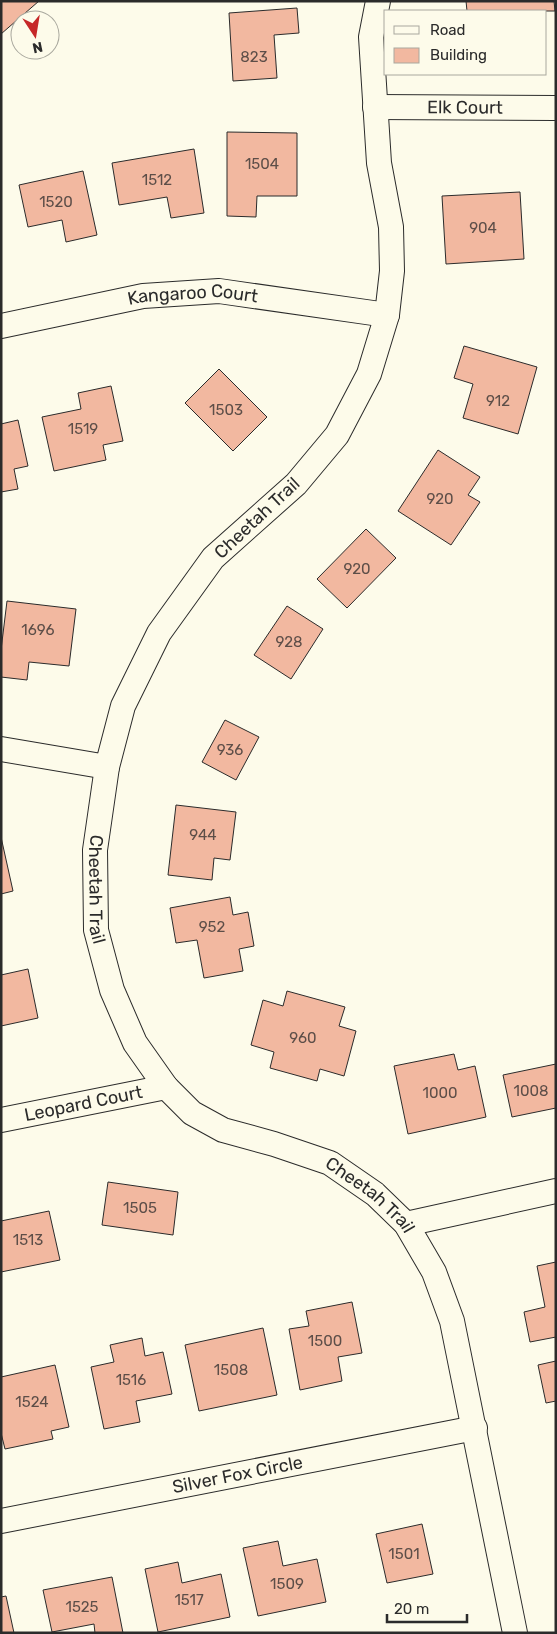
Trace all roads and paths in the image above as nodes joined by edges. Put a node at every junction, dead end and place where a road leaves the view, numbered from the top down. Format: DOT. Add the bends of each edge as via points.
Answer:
graph roads {
  1 [pos="378,1"];
  2 [pos="375,107"];
  3 [pos="556,108"];
  4 [pos="387,315"];
  5 [pos="1,326"];
  6 [pos="1,749"];
  7 [pos="107,767"];
  8 [pos="166,1087"];
  9 [pos="1,1120"];
  10 [pos="556,1191"];
  11 [pos="406,1224"];
  12 [pos="475,1428"];
  13 [pos="1,1521"];
  14 [pos="515,1633"];
  1 -- 2 [label="street, Cheetah Trail" via="371,37"];
  2 -- 3 [label="street, Elk Court"];
  2 -- 4 [label="street, Cheetah Trail" via="379,163 391,227 392,271"];
  4 -- 5 [label="street, Kangaroo Court" via="219,291 143,296"];
  4 -- 7 [label="street, Cheetah Trail" via="369,374 337,435 296,484 213,558 159,633 123,706"];
  6 -- 7 [label="street"];
  7 -- 8 [label="street, Cheetah Trail" via="95,850 96,930 112,990 135,1043"];
  8 -- 9 [label="street, Leopard Court"];
  8 -- 11 [label="street, Cheetah Trail" via="192,1113 223,1130 330,1163 375,1194"];
  10 -- 11 [label="street"];
  11 -- 12 [label="street, Cheetah Trail" via="434,1272 452,1321"];
  12 -- 13 [label="street, Silver Fox Circle"];
  12 -- 14 [label="street, Cheetah Trail"];
}
